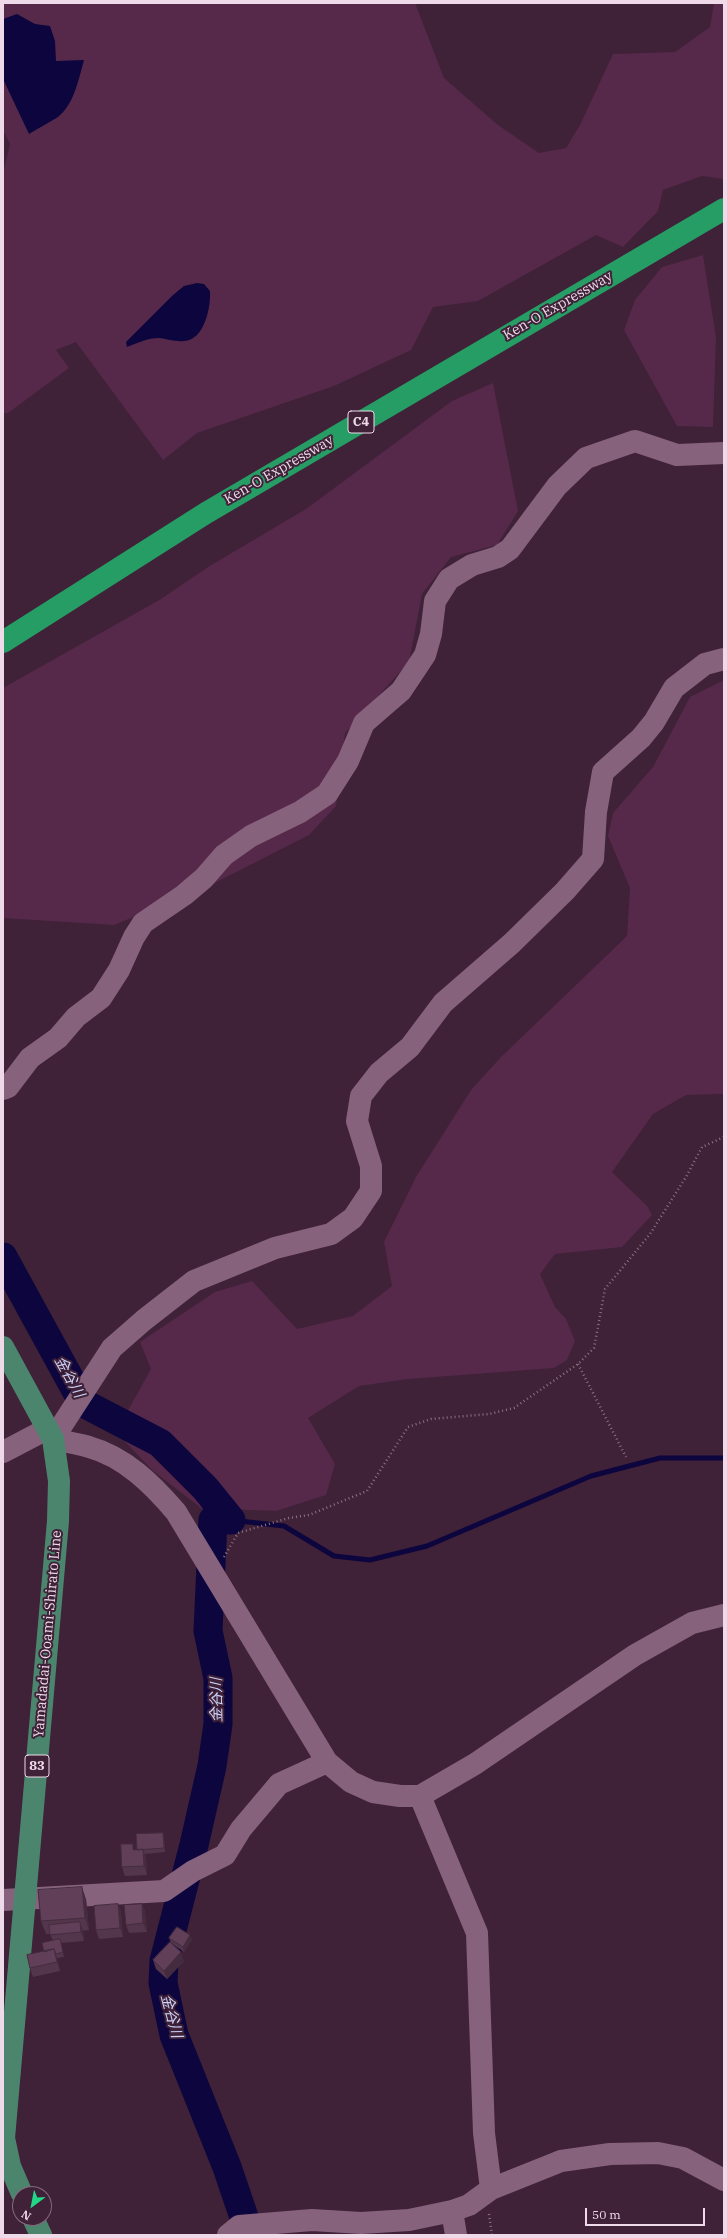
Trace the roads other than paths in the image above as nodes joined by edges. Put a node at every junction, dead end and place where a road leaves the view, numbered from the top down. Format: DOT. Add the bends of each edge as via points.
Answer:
graph roads {
  1 [pos="724,209"];
  2 [pos="724,453"];
  3 [pos="3,642"];
  4 [pos="724,659"];
  5 [pos="3,1089"];
  6 [pos="3,1347"];
  7 [pos="50,1434"];
  8 [pos="3,1452"];
  9 [pos="724,1615"];
  10 [pos="327,1762"];
  11 [pos="420,1796"];
  12 [pos="25,1898"];
  13 [pos="3,1900"];
  14 [pos="6,2166"];
  15 [pos="724,2180"];
  16 [pos="17,2186"];
  17 [pos="491,2189"];
  18 [pos="452,2211"];
  19 [pos="410,2227"];
  20 [pos="328,2228"];
  21 [pos="228,2235"];
  22 [pos="456,2235"];
  1 -- 3 [label="highway, Ken-O Expressway / C4" via="206,513"];
  2 -- 5 [label="street" via="676,455 635,441 586,458 557,486 510,549 498,557 472,565 449,579 435,601 431,634 425,655 400,691 364,723 348,761 327,794 300,812 251,836 224,855 204,878 184,895 143,923 134,936 119,970 100,998 76,1017 58,1038 30,1058 8,1087"];
  4 -- 7 [label="street" via="705,664 674,688 642,738 603,772 596,812 593,859 570,886 512,943 443,1002 410,1047 379,1073 361,1096 357,1121 371,1166 371,1191 353,1218 331,1234 275,1248 194,1281 112,1348"];
  6 -- 7 [label="main road, Yamadadai-Ooami-Shirato Line / 83"];
  7 -- 8 [label="street"];
  7 -- 10 [label="street" via="114,1456 154,1485 176,1512"];
  7 -- 12 [label="main road, Yamadadai-Ooami-Shirato Line / 83" via="59,1481 58,1521"];
  9 -- 11 [label="street" via="692,1623 635,1655 475,1764"];
  10 -- 11 [label="street" via="351,1782 373,1792"];
  10 -- 12 [label="street" via="279,1784 242,1829 225,1855 193,1871 164,1890"];
  11 -- 17 [label="street" via="477,1933 484,2134"];
  12 -- 13 [label="street"];
  12 -- 14 [label="main road, Yamadadai-Ooami-Shirato Line / 83" via="4,2138"];
  14 -- 16 [label="main road, Yamadadai-Ooami-Shirato Line / 83"];
  15 -- 17 [label="street" via="683,2158 658,2153 617,2154 561,2161"];
  17 -- 18 [label="street" via="469,2205"];
  18 -- 19 [label="street"];
  18 -- 22 [label="street"];
  19 -- 20 [label="street" via="361,2223"];
  20 -- 21 [label="street" via="239,2226"];
}
